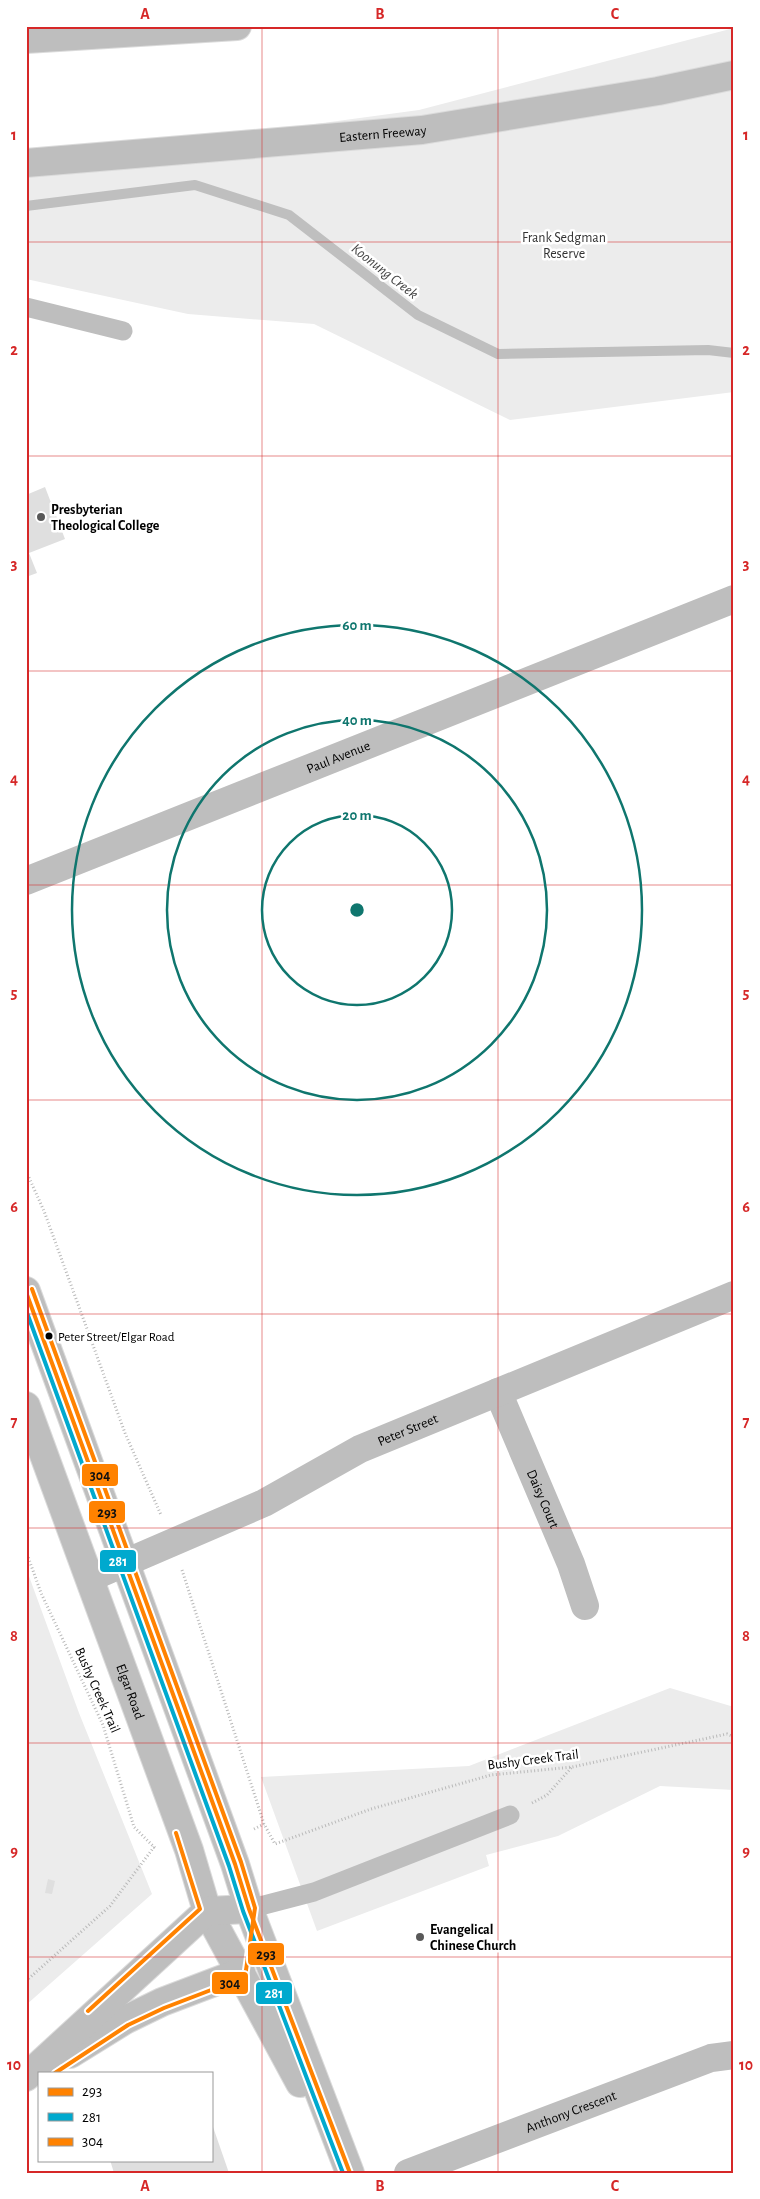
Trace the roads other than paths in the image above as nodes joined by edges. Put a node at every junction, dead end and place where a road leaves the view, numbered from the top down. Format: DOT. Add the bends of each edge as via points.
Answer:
graph roads {
  1 [pos="237,26"];
  2 [pos="26,39"];
  3 [pos="734,75"];
  4 [pos="26,163"];
  5 [pos="26,307"];
  6 [pos="123,331"];
  7 [pos="734,599"];
  8 [pos="26,881"];
  9 [pos="26,1291"];
  10 [pos="734,1296"];
  11 [pos="498,1392"];
  12 [pos="26,1406"];
  13 [pos="125,1565"];
  14 [pos="90,1578"];
  15 [pos="585,1606"];
  16 [pos="510,1815"];
  17 [pos="249,1910"];
  18 [pos="207,1911"];
  19 [pos="242,1972"];
  20 [pos="734,2055"];
  21 [pos="44,2072"];
  22 [pos="38,2076"];
  23 [pos="26,2077"];
  24 [pos="26,2084"];
  25 [pos="349,2173"];
  26 [pos="408,2173"];
  1 -- 2 [label="main road"];
  3 -- 4 [label="main road, Eastern Freeway" via="658,91 422,130"];
  5 -- 6 [label="lane"];
  7 -- 8 [label="main road, Paul Avenue"];
  9 -- 13 [label="main road, Elgar Road"];
  10 -- 11 [label="main road, Peter Street"];
  11 -- 13 [label="main road, Peter Street" via="360,1449 264,1503"];
  11 -- 15 [label="main road, Daisy Court" via="571,1564"];
  12 -- 14 [label="main road, Elgar Road"];
  13 -- 14 [label="main road, Peter Street"];
  13 -- 17 [label="main road, Elgar Road"];
  14 -- 18 [label="main road, Elgar Road" via="189,1850"];
  16 -- 17 [label="lane" via="314,1892"];
  17 -- 18 [label="main road"];
  17 -- 19 [label="main road, Elgar Road"];
  17 -- 25 [label="main road, Elgar Road"];
  18 -- 19 [label="main road, Elgar Road"];
  18 -- 23 [label="main road"];
  19 -- 21 [label="main road" via="162,2002 125,2020"];
  19 -- 25 [label="main road, Elgar Road"];
  20 -- 26 [label="main road, Anthony Crescent" via="711,2058"];
  22 -- 24 [label="main road"];
}
